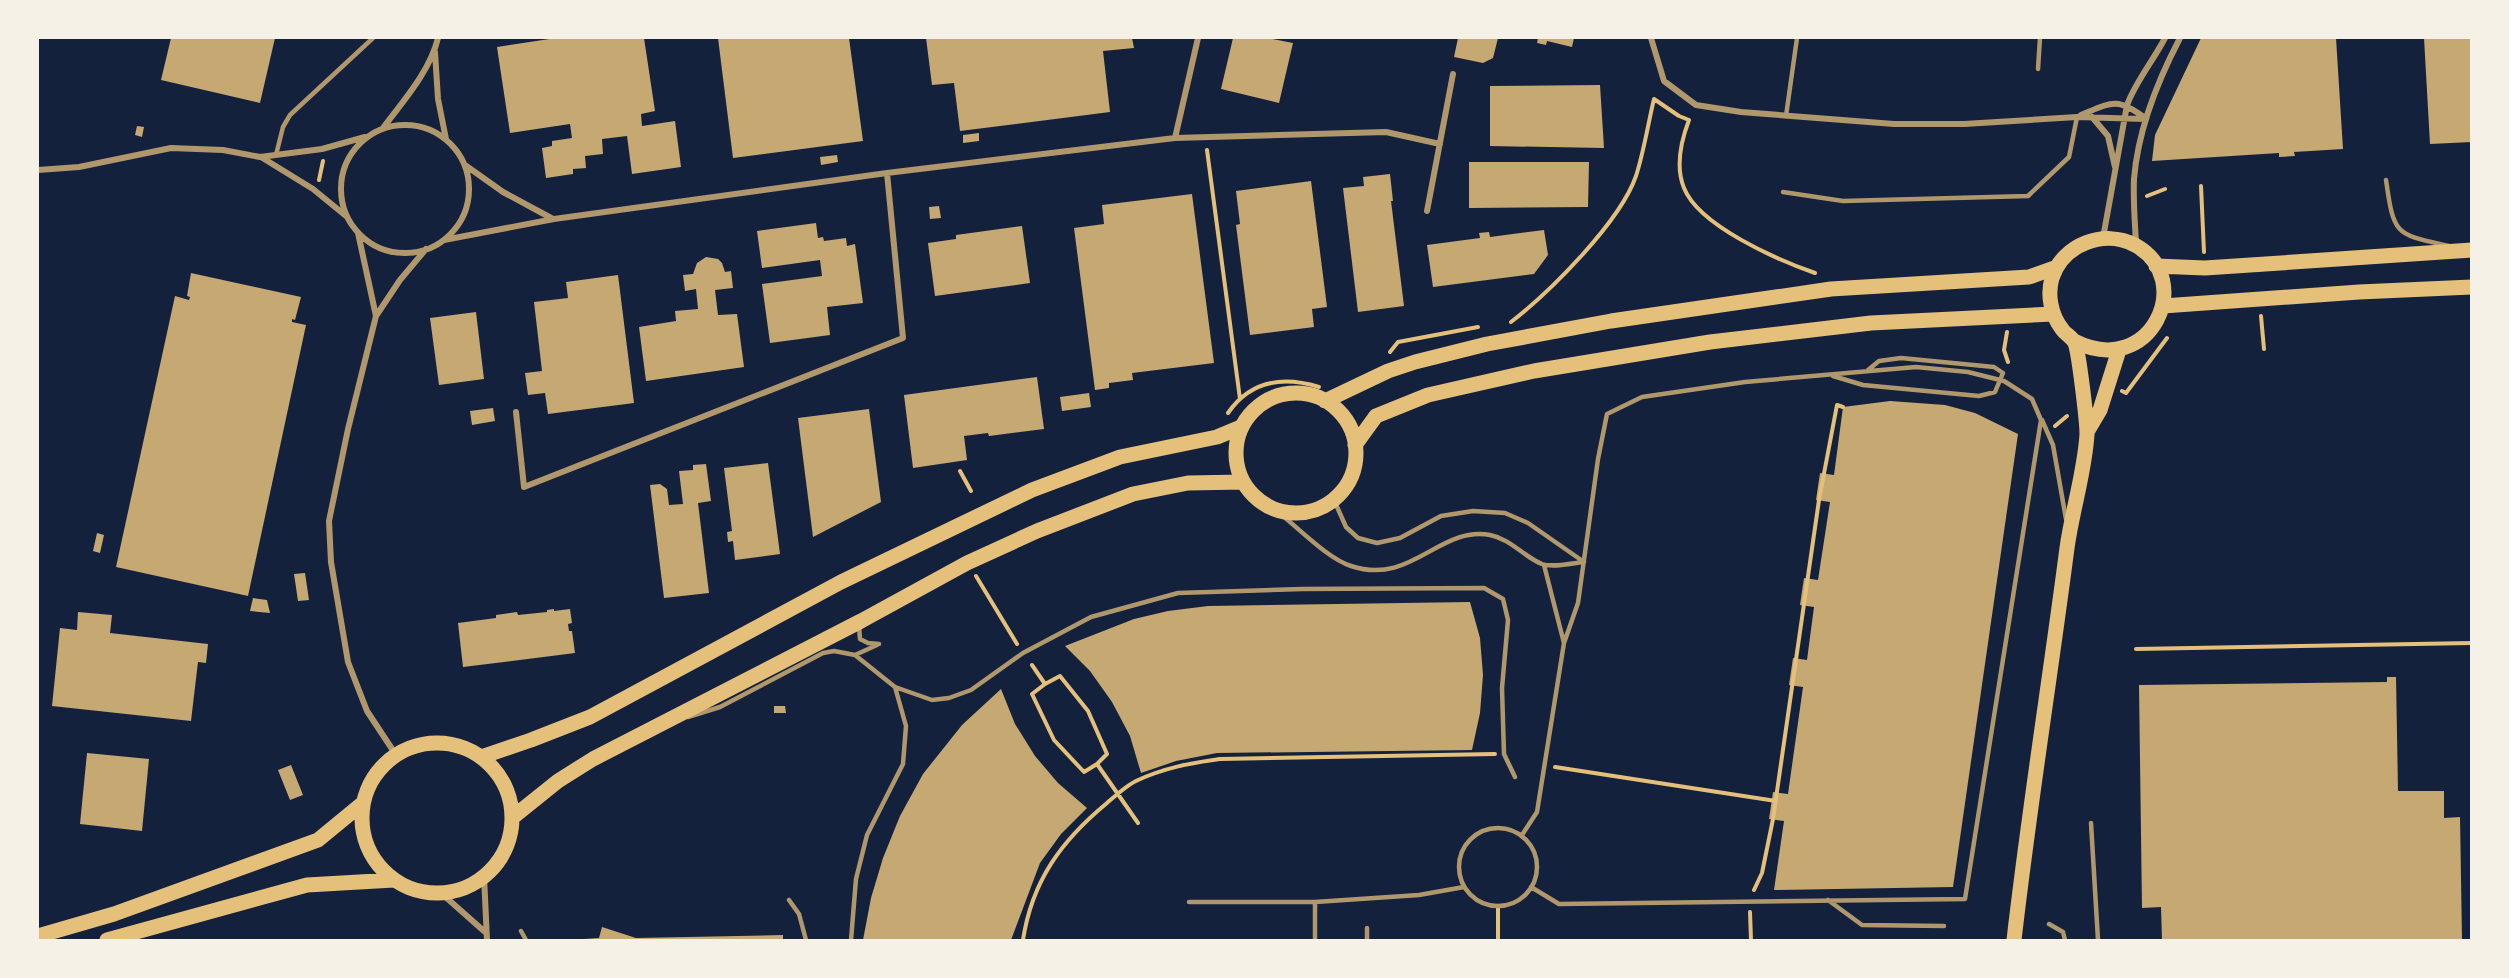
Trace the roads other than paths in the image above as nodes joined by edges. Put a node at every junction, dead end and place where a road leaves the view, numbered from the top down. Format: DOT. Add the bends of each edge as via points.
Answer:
graph roads {
  1 [pos="373,38"];
  2 [pos="438,38"];
  3 [pos="1198,38"];
  4 [pos="1651,38"];
  5 [pos="1797,38"];
  6 [pos="2040,38"];
  7 [pos="2164,38"];
  8 [pos="2180,38"];
  9 [pos="435,51"];
  10 [pos="2038,69"];
  11 [pos="1454,74"];
  12 [pos="2127,105"];
  13 [pos="1786,116"];
  14 [pos="2077,117"];
  15 [pos="2092,117"];
  16 [pos="2126,118"];
  17 [pos="2145,119"];
  18 [pos="383,128"];
  19 [pos="367,136"];
  20 [pos="1175,138"];
  21 [pos="446,139"];
  22 [pos="1440,144"];
  23 [pos="276,155"];
  24 [pos="260,157"];
  25 [pos="465,165"];
  26 [pos="38,170"];
  27 [pos="2115,170"];
  28 [pos="887,173"];
  29 [pos="2386,180"];
  30 [pos="1783,192"];
  31 [pos="1427,211"];
  32 [pos="347,216"];
  33 [pos="554,219"];
  34 [pos="358,233"];
  35 [pos="2103,238"];
  36 [pos="444,240"];
  37 [pos="2136,245"];
  38 [pos="426,249"];
  39 [pos="2470,250"];
  40 [pos="2156,266"];
  41 [pos="2057,267"];
  42 [pos="2472,287"];
  43 [pos="2163,306"];
  44 [pos="2054,314"];
  45 [pos="376,316"];
  46 [pos="2074,341"];
  47 [pos="2119,350"];
  48 [pos="1868,370"];
  49 [pos="1833,376"];
  50 [pos="2002,381"];
  51 [pos="1324,395"];
  52 [pos="2032,399"];
  53 [pos="516,412"];
  54 [pos="1241,427"];
  55 [pos="2087,432"];
  56 [pos="1355,445"];
  57 [pos="1243,482"];
  58 [pos="1334,500"];
  59 [pos="1274,509"];
  60 [pos="2069,537"];
  61 [pos="1584,562"];
  62 [pos="1544,565"];
  63 [pos="861,621"];
  64 [pos="1564,643"];
  65 [pos="855,655"];
  66 [pos="896,687"];
  67 [pos="649,731"];
  68 [pos="396,755"];
  69 [pos="481,757"];
  70 [pos="1515,777"];
  71 [pos="363,803"];
  72 [pos="512,818"];
  73 [pos="2091,823"];
  74 [pos="1522,835"];
  75 [pos="484,876"];
  76 [pos="394,880"];
  77 [pos="1464,887"];
  78 [pos="1531,887"];
  79 [pos="441,893"];
  80 [pos="789,900"];
  81 [pos="1827,900"];
  82 [pos="1189,902"];
  83 [pos="1315,902"];
  84 [pos="2049,924"];
  85 [pos="1944,926"];
  86 [pos="1367,928"];
  87 [pos="521,931"];
  88 [pos="485,932"];
  89 [pos="38,936"];
  90 [pos="107,940"];
  91 [pos="486,940"];
  92 [pos="526,940"];
  93 [pos="806,940"];
  94 [pos="851,940"];
  95 [pos="1315,940"];
  96 [pos="1367,940"];
  97 [pos="2014,940"];
  98 [pos="2065,940"];
  99 [pos="2098,940"];
  1 -- 23 [label="lane" via="290,115"];
  2 -- 9 [label="street"];
  3 -- 20 [label="street"];
  4 -- 13 [label="street" via="1664,81 1696,105"];
  5 -- 13 [label="lane"];
  6 -- 10 [label="lane"];
  7 -- 12 [label="street"];
  8 -- 17 [label="street"];
  9 -- 18 [label="street"];
  9 -- 21 [label="street"];
  11 -- 22 [label="street"];
  12 -- 14 [label="street" via="2110,103"];
  12 -- 16 [label="street"];
  12 -- 17 [label="street"];
  13 -- 14 [label="street" via="1894,124"];
  14 -- 15 [label="street"];
  14 -- 30 [label="lane" via="2069,157 2028,196 1843,201"];
  15 -- 16 [label="street"];
  15 -- 27 [label="street" via="2108,136"];
  16 -- 17 [label="street"];
  16 -- 27 [label="street"];
  17 -- 37 [label="street" via="2134,179"];
  18 -- 19 [label="street"];
  18 -- 21 [label="street" via="416,125"];
  19 -- 23 [label="street" via="322,149"];
  19 -- 32 [label="street" via="350,157 341,182 341,200"];
  20 -- 22 [label="street" via="1386,132"];
  20 -- 28 [label="street"];
  21 -- 25 [label="street"];
  22 -- 31 [label="street"];
  23 -- 24 [label="street"];
  24 -- 26 [label="street" via="223,150 171,148 79,167"];
  24 -- 32 [label="street" via="313,189"];
  25 -- 33 [label="street" via="503,192"];
  25 -- 36 [label="street" via="467,206 462,219"];
  27 -- 35 [label="street"];
  28 -- 33 [label="street"];
  28 -- 53 [label="street" via="903,338 524,487"];
  29 -- 39 [label="lane" via="2395,225 2404,235"];
  32 -- 34 [label="street"];
  33 -- 36 [label="street"];
  34 -- 38 [label="street" via="390,251"];
  34 -- 45 [label="street"];
  35 -- 37 [label="main road"];
  35 -- 41 [label="main road" via="2071,251"];
  36 -- 38 [label="street"];
  37 -- 40 [label="main road"];
  38 -- 45 [label="street"];
  39 -- 40 [label="main road" via="2205,268"];
  40 -- 43 [label="main road" via="2162,279"];
  41 -- 44 [label="main road" via="2050,297"];
  41 -- 51 [label="main road" via="2029,277 1831,289 1611,321 1415,362"];
  42 -- 43 [label="main road"];
  43 -- 47 [label="main road" via="2148,334"];
  44 -- 46 [label="main road"];
  44 -- 56 [label="main road" via="1871,323 1710,342 1534,371 1428,395 1376,416"];
  45 -- 68 [label="street" via="329,521 331,562 348,662 367,711"];
  46 -- 47 [label="main road" via="2088,348"];
  46 -- 55 [label="main road"];
  47 -- 55 [label="main road" via="2100,410"];
  48 -- 50 [label="lane" via="1916,367 1968,372"];
  48 -- 50 [label="lane" via="1879,361 1941,360 1994,367 2003,373"];
  48 -- 61 [label="lane" via="1642,397 1607,414"];
  49 -- 50 [label="lane" via="1863,385 1979,396 1995,392"];
  50 -- 52 [label="lane"];
  51 -- 54 [label="main road" via="1291,393 1274,398 1258,406"];
  51 -- 56 [label="main road" via="1350,428"];
  52 -- 60 [label="lane" via="2053,445"];
  52 -- 81 [label="lane" via="2041,420 1965,899"];
  54 -- 57 [label="main road" via="1235,451"];
  54 -- 69 [label="main road" via="1217,437 1120,457 1032,490 841,582 590,717"];
  55 -- 60 [label="main road"];
  56 -- 58 [label="main road" via="1355,465"];
  57 -- 59 [label="main road" via="1256,498"];
  57 -- 63 [label="main road" via="1188,483 1133,494 967,563"];
  58 -- 59 [label="main road" via="1305,513"];
  58 -- 61 [label="lane" via="1346,526 1358,538 1377,543 1400,538 1441,516 1473,511 1505,513 1528,523"];
  59 -- 62 [label="lane" via="1323,550 1350,566 1377,571 1408,565 1445,543 1466,536 1490,535 1512,543"];
  60 -- 97 [label="main road"];
  61 -- 62 [label="lane"];
  61 -- 64 [label="lane" via="1578,603"];
  62 -- 64 [label="lane"];
  63 -- 65 [label="lane" via="860,639 879,644"];
  63 -- 67 [label="main road"];
  64 -- 74 [label="lane" via="1537,812"];
  65 -- 66 [label="lane"];
  65 -- 67 [label="lane" via="823,653 720,707"];
  66 -- 70 [label="lane" via="932,700 949,698 971,690 1023,653 1091,616 1178,593 1484,588 1503,599 1508,620 1502,688 1504,754"];
  66 -- 94 [label="lane" via="906,726 903,764 867,836 856,879"];
  67 -- 72 [label="main road" via="558,781"];
  68 -- 69 [label="main road" via="418,745 441,743"];
  68 -- 71 [label="main road" via="381,768"];
  69 -- 72 [label="main road" via="499,776 509,796"];
  71 -- 76 [label="main road" via="362,825 368,846 378,865"];
  71 -- 89 [label="main road" via="318,840 114,914"];
  72 -- 75 [label="main road" via="509,840 499,860"];
  73 -- 99 [label="lane"];
  74 -- 77 [label="lane" via="1499,827 1476,834 1461,852 1458,864"];
  74 -- 78 [label="lane" via="1535,854 1536,876"];
  75 -- 79 [label="main road" via="464,888"];
  75 -- 88 [label="street"];
  76 -- 79 [label="main road" via="416,890"];
  76 -- 90 [label="main road" via="307,885"];
  77 -- 78 [label="lane" via="1477,900 1498,906 1518,900"];
  77 -- 83 [label="lane" via="1419,895"];
  78 -- 81 [label="lane" via="1559,904"];
  79 -- 88 [label="street"];
  80 -- 93 [label="lane" via="799,914"];
  81 -- 85 [label="lane" via="1863,925"];
  82 -- 83 [label="lane"];
  83 -- 95 [label="lane"];
  84 -- 98 [label="lane" via="2063,932"];
  86 -- 96 [label="lane"];
  87 -- 92 [label="lane"];
  88 -- 91 [label="street"];
}
